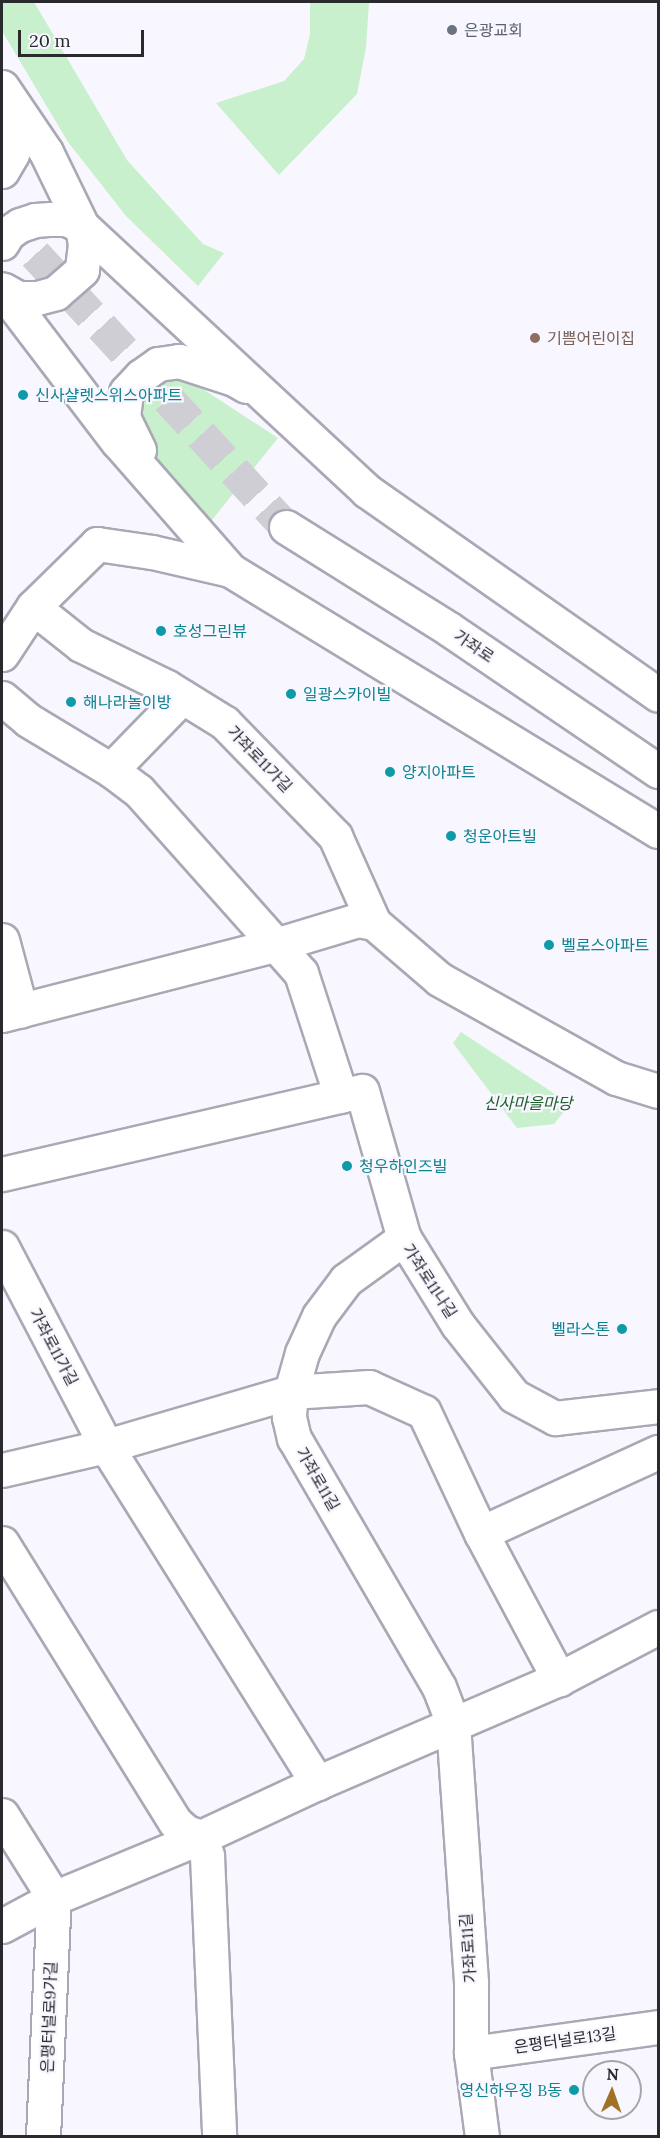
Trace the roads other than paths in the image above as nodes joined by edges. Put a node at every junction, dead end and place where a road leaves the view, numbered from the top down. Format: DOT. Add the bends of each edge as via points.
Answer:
graph roads {
  1 [pos="5,92"];
  2 [pos="2,171"];
  3 [pos="82,226"];
  4 [pos="2,243"];
  5 [pos="2,290"];
  6 [pos="275,404"];
  7 [pos="163,494"];
  8 [pos="286,527"];
  9 [pos="230,570"];
  10 [pos="33,607"];
  11 [pos="2,654"];
  12 [pos="658,695"];
  13 [pos="182,697"];
  14 [pos="2,698"];
  15 [pos="111,770"];
  16 [pos="658,771"];
  17 [pos="658,831"];
  18 [pos="374,923"];
  19 [pos="2,940"];
  20 [pos="275,945"];
  21 [pos="11,1013"];
  22 [pos="658,1091"];
  23 [pos="352,1093"];
  24 [pos="2,1174"];
  25 [pos="404,1238"];
  26 [pos="2,1247"];
  27 [pos="291,1392"];
  28 [pos="658,1406"];
  29 [pos="106,1446"];
  30 [pos="658,1452"];
  31 [pos="2,1470"];
  32 [pos="481,1533"];
  33 [pos="2,1543"];
  34 [pos="658,1627"];
  35 [pos="559,1679"];
  36 [pos="453,1724"];
  37 [pos="317,1783"];
  38 [pos="2,1815"];
  39 [pos="201,1837"];
  40 [pos="54,1898"];
  41 [pos="2,1926"];
  42 [pos="658,2027"];
  43 [pos="471,2053"];
  44 [pos="44,2136"];
  45 [pos="219,2136"];
  46 [pos="482,2136"];
  1 -- 2 [label="street" via="17,127 12,154"];
  1 -- 3 [label="street" via="46,152"];
  3 -- 4 [label="street" via="66,219 36,220 8,233"];
  3 -- 5 [label="street" via="82,270 75,279 56,293 37,298 18,298"];
  3 -- 6 [label="street"];
  5 -- 7 [label="street" via="118,442"];
  6 -- 7 [label="street" via="234,379 179,361 158,364 141,376 126,392 123,417"];
  6 -- 12 [label="street" via="367,491"];
  7 -- 9 [label="street"];
  8 -- 16 [label="street, 가좌로" via="449,629"];
  9 -- 10 [label="street" via="97,544"];
  9 -- 17 [label="street"];
  10 -- 11 [label="street"];
  10 -- 13 [label="street, 가좌로11가길" via="81,645"];
  13 -- 15 [label="street"];
  13 -- 18 [label="street, 가좌로11가길" via="225,723 335,837"];
  14 -- 15 [label="street" via="28,720"];
  15 -- 20 [label="street" via="138,790"];
  18 -- 20 [label="street" via="358,920"];
  18 -- 22 [label="street, 가좌로11가길" via="440,980 616,1078"];
  19 -- 21 [label="street"];
  20 -- 21 [label="street"];
  20 -- 23 [label="street" via="301,972"];
  23 -- 24 [label="street"];
  23 -- 25 [label="street"];
  25 -- 27 [label="street, 가좌로11나길" via="346,1280 319,1316 302,1353"];
  25 -- 28 [label="street, 가좌로11나길" via="458,1325 514,1396 555,1418"];
  26 -- 29 [label="street, 가좌로11가길"];
  27 -- 29 [label="street"];
  27 -- 32 [label="street" via="369,1386 424,1412"];
  27 -- 36 [label="street, 가좌로11길" via="289,1417 294,1438 439,1687"];
  29 -- 31 [label="street"];
  29 -- 37 [label="street"];
  30 -- 32 [label="street"];
  32 -- 35 [label="street"];
  33 -- 39 [label="street" via="176,1822 186,1832"];
  34 -- 35 [label="street"];
  35 -- 36 [label="street"];
  36 -- 37 [label="street"];
  36 -- 43 [label="street, 가좌로11길" via="471,1983"];
  37 -- 39 [label="street"];
  38 -- 40 [label="street"];
  39 -- 40 [label="street"];
  39 -- 45 [label="street" via="207,1857"];
  40 -- 41 [label="street"];
  40 -- 44 [label="street, 은평터널로9가길"];
  42 -- 43 [label="street, 은평터널로13길"];
  43 -- 46 [label="street, 가좌로11길"];
}
